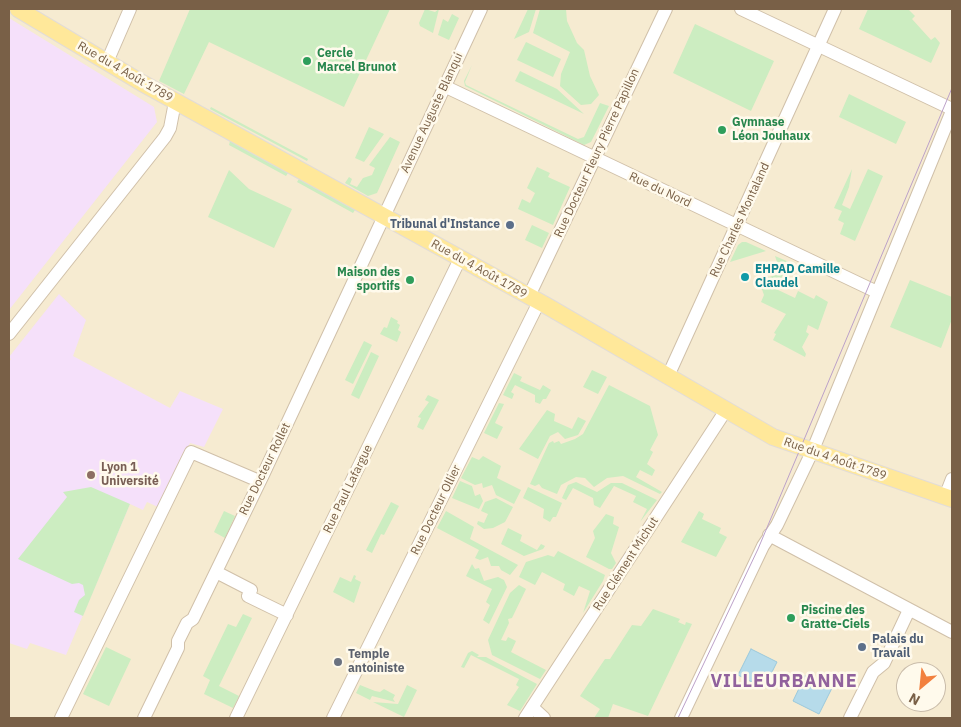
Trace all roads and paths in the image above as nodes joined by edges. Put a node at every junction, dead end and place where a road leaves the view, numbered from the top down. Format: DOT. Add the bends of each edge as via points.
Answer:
graph roads {
  1 [pos="18,9"];
  2 [pos="130,9"];
  3 [pos="481,9"];
  4 [pos="666,9"];
  5 [pos="740,9"];
  6 [pos="835,9"];
  7 [pos="818,46"];
  8 [pos="107,62"];
  9 [pos="444,86"];
  10 [pos="175,102"];
  11 [pos="952,110"];
  12 [pos="594,159"];
  13 [pos="385,217"];
  14 [pos="736,227"];
  15 [pos="460,259"];
  16 [pos="877,292"];
  17 [pos="534,299"];
  18 [pos="9,334"];
  19 [pos="668,376"];
  20 [pos="726,410"];
  21 [pos="812,452"];
  22 [pos="952,479"];
  23 [pos="260,481"];
  24 [pos="949,498"];
  25 [pos="769,535"];
  26 [pos="216,572"];
  27 [pos="909,610"];
  28 [pos="287,615"];
  29 [pos="952,632"];
  30 [pos="532,707"];
  31 [pos="61,718"];
  32 [pos="144,718"];
  33 [pos="236,718"];
  34 [pos="333,718"];
  35 [pos="524,718"];
  36 [pos="544,718"];
  37 [pos="681,718"];
  38 [pos="850,718"];
  1 -- 8 [label="main road, Rue du 4 Août 1789"];
  2 -- 8 [label="street"];
  3 -- 9 [label="street, Avenue Auguste Blanqui"];
  4 -- 12 [label="street, Rue Docteur Fleury Pierre Papillon"];
  5 -- 7 [label="street"];
  6 -- 7 [label="street, Rue Charles Montaland"];
  7 -- 11 [label="street"];
  7 -- 14 [label="street, Rue Charles Montaland"];
  8 -- 10 [label="main road, Rue du 4 Août 1789"];
  9 -- 12 [label="street, Rue du Nord"];
  9 -- 13 [label="street, Avenue Auguste Blanqui"];
  10 -- 13 [label="main road, Rue du 4 Août 1789"];
  10 -- 18 [label="street" via="170,128 160,144"];
  11 -- 16 [label="street"];
  12 -- 14 [label="street, Rue du Nord"];
  12 -- 17 [label="street, Rue Docteur Fleury Pierre Papillon"];
  13 -- 15 [label="main road, Rue du 4 Août 1789"];
  13 -- 23 [label="street, Rue Docteur Rollet"];
  14 -- 16 [label="street, Rue du Nord"];
  14 -- 19 [label="street, Rue Charles Montaland"];
  15 -- 17 [label="main road, Rue du 4 Août 1789"];
  15 -- 28 [label="street, Rue Paul Lafargue"];
  16 -- 21 [label="street"];
  17 -- 19 [label="main road, Rue du 4 Août 1789"];
  17 -- 34 [label="street, Rue Docteur Ollier"];
  19 -- 20 [label="main road, Rue du 4 Août 1789"];
  20 -- 21 [label="main road, Rue du 4 Août 1789" via="773,437"];
  20 -- 30 [label="street, Rue Clément Michut"];
  21 -- 24 [label="main road, Rue du 4 Août 1789"];
  21 -- 25 [label="street" via="778,525"];
  22 -- 24 [label="street"];
  23 -- 26 [label="street, Rue Docteur Rollet"];
  23 -- 31 [label="street" via="191,452"];
  25 -- 27 [label="street" via="904,604"];
  25 -- 37 [label="street"];
  26 -- 28 [label="street" via="251,590 248,596"];
  26 -- 32 [label="street, Rue Docteur Rollet" via="193,619 187,623 178,641 178,648"];
  27 -- 29 [label="street"];
  27 -- 38 [label="street" via="884,663 873,672"];
  28 -- 33 [label="street, Rue Paul Lafargue"];
  30 -- 35 [label="street, Rue Clément Michut"];
  30 -- 36 [label="street"];
}
